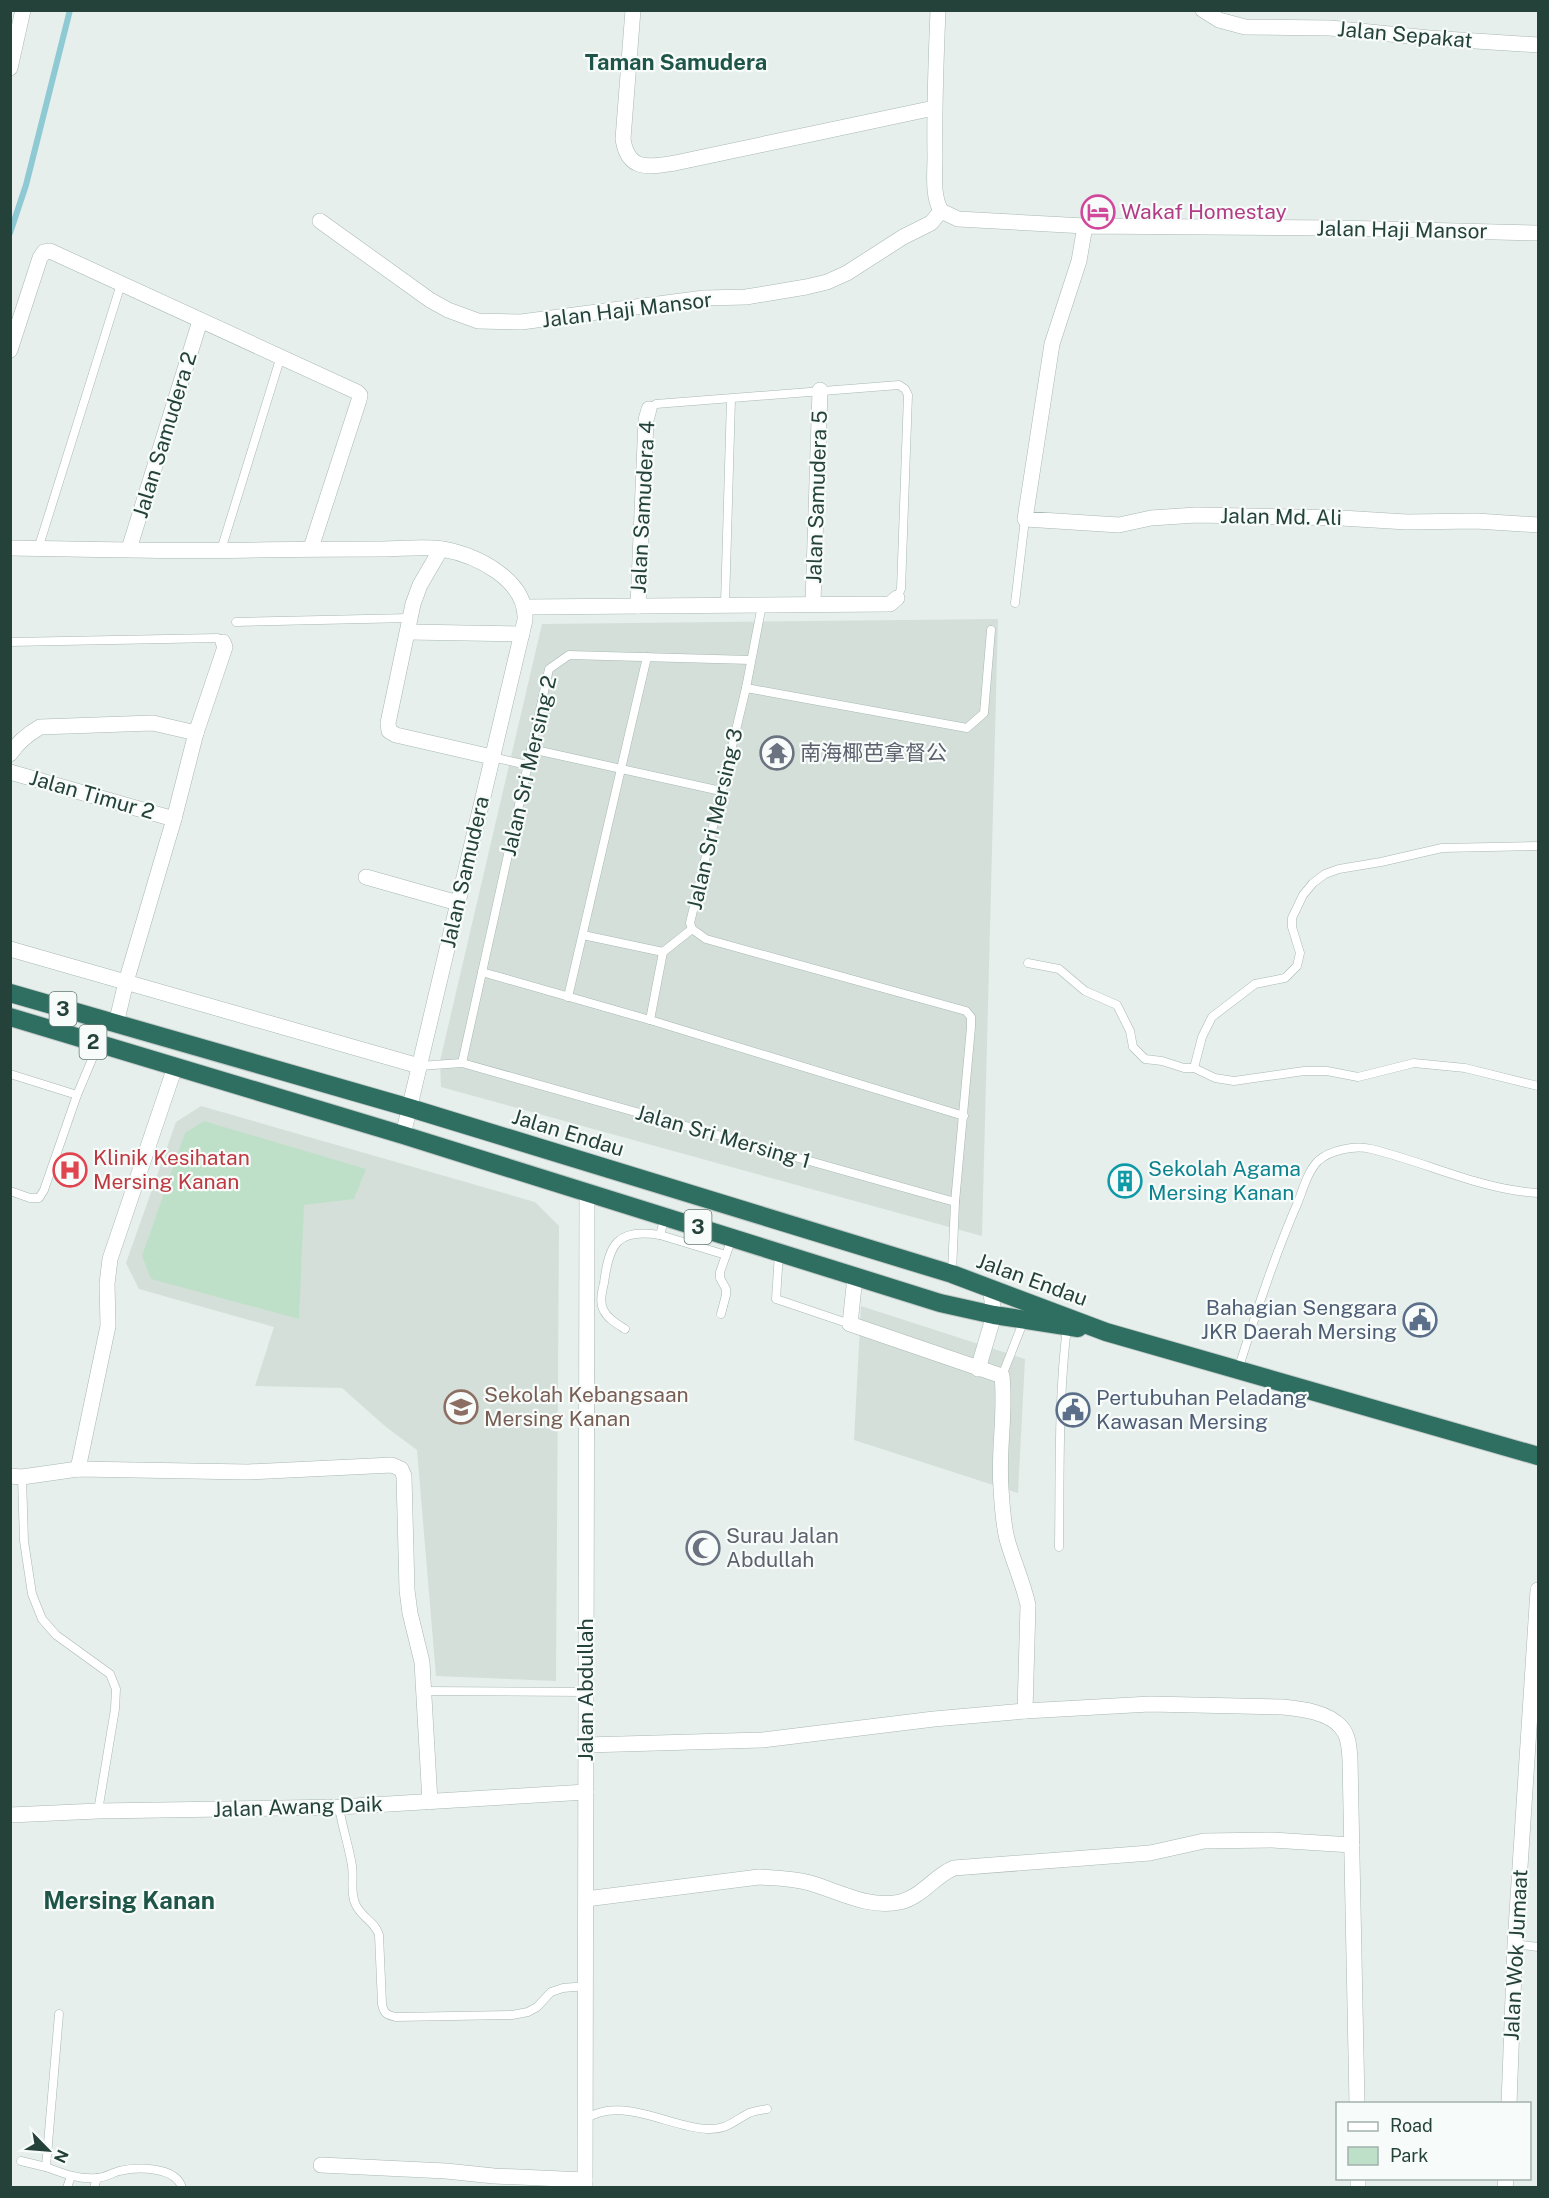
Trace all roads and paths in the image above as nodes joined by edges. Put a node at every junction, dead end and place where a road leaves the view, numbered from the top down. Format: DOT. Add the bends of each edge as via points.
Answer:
graph roads {
  1 [pos="22,10"];
  2 [pos="633,10"];
  3 [pos="938,10"];
  4 [pos="1203,10"];
  5 [pos="1539,45"];
  6 [pos="13,46"];
  7 [pos="10,68"];
  8 [pos="934,108"];
  9 [pos="941,211"];
  10 [pos="320,221"];
  11 [pos="1085,226"];
  12 [pos="1539,233"];
  13 [pos="122,284"];
  14 [pos="200,321"];
  15 [pos="10,350"];
  16 [pos="281,356"];
  17 [pos="820,390"];
  18 [pos="731,399"];
  19 [pos="649,409"];
  20 [pos="1025,519"];
  21 [pos="1539,525"];
  22 [pos="10,548"];
  23 [pos="311,548"];
  24 [pos="38,549"];
  25 [pos="129,549"];
  26 [pos="441,549"];
  27 [pos="220,550"];
  28 [pos="897,598"];
  29 [pos="813,603"];
  30 [pos="1015,603"];
  31 [pos="724,604"];
  32 [pos="763,604"];
  33 [pos="638,606"];
  34 [pos="526,607"];
  35 [pos="236,622"];
  36 [pos="409,625"];
  37 [pos="991,630"];
  38 [pos="522,634"];
  39 [pos="10,642"];
  40 [pos="223,642"];
  41 [pos="646,657"];
  42 [pos="751,660"];
  43 [pos="746,688"];
  44 [pos="196,733"];
  45 [pos="531,749"];
  46 [pos="10,754"];
  47 [pos="492,757"];
  48 [pos="527,765"];
  49 [pos="621,769"];
  50 [pos="10,772"];
  51 [pos="722,791"];
  52 [pos="174,819"];
  53 [pos="1539,846"];
  54 [pos="366,877"];
  55 [pos="458,903"];
  56 [pos="692,929"];
  57 [pos="583,935"];
  58 [pos="10,949"];
  59 [pos="663,952"];
  60 [pos="1028,963"];
  61 [pos="482,972"];
  62 [pos="126,982"];
  63 [pos="10,993"];
  64 [pos="568,997"];
  65 [pos="10,1017"];
  66 [pos="650,1020"];
  67 [pos="116,1024"];
  68 [pos="98,1044"];
  69 [pos="462,1063"];
  70 [pos="419,1066"];
  71 [pos="175,1067"];
  72 [pos="1194,1068"];
  73 [pos="10,1074"];
  74 [pos="1539,1086"];
  75 [pos="77,1095"];
  76 [pos="410,1108"];
  77 [pos="964,1116"];
  78 [pos="403,1136"];
  79 [pos="10,1191"];
  80 [pos="587,1193"];
  81 [pos="1539,1193"];
  82 [pos="955,1202"];
  83 [pos="665,1217"];
  84 [pos="660,1235"];
  85 [pos="729,1247"];
  86 [pos="779,1253"];
  87 [pos="952,1274"];
  88 [pos="855,1277"];
  89 [pos="990,1287"];
  90 [pos="721,1314"];
  91 [pos="994,1315"];
  92 [pos="1024,1320"];
  93 [pos="850,1324"];
  94 [pos="1067,1327"];
  95 [pos="625,1329"];
  96 [pos="1106,1332"];
  97 [pos="978,1369"];
  98 [pos="1238,1370"];
  99 [pos="1002,1376"];
  100 [pos="1539,1456"];
  101 [pos="78,1469"];
  102 [pos="16,1477"];
  103 [pos="1059,1547"];
  104 [pos="1539,1590"];
  105 [pos="424,1691"];
  106 [pos="586,1692"];
  107 [pos="1025,1711"];
  108 [pos="586,1745"];
  109 [pos="586,1792"];
  110 [pos="430,1802"];
  111 [pos="339,1807"];
  112 [pos="98,1811"];
  113 [pos="10,1815"];
  114 [pos="1352,1845"];
  115 [pos="586,1899"];
  116 [pos="1515,1944"];
  117 [pos="1539,1947"];
  118 [pos="585,1986"];
  119 [pos="59,2014"];
  120 [pos="1357,2102"];
  121 [pos="1509,2102"];
  122 [pos="767,2109"];
  123 [pos="585,2119"];
  124 [pos="21,2161"];
  125 [pos="321,2165"];
  126 [pos="46,2167"];
  127 [pos="71,2176"];
  128 [pos="97,2178"];
  129 [pos="585,2184"];
  130 [pos="67,2187"];
  131 [pos="94,2187"];
  132 [pos="182,2187"];
  1 -- 6 [label="street"];
  2 -- 8 [label="street" via="623,139 625,153 643,166 675,164"];
  3 -- 8 [label="street"];
  4 -- 5 [label="street, Jalan Sepakat" via="1219,20 1245,27 1311,27"];
  6 -- 7 [label="street"];
  8 -- 9 [label="street" via="935,197"];
  9 -- 10 [label="street, Jalan Haji Mansor" via="931,223 827,282 746,297 704,298 521,322 478,321 448,310"];
  9 -- 11 [label="street, Jalan Haji Mansor" via="958,219"];
  11 -- 12 [label="street, Jalan Haji Mansor"];
  11 -- 20 [label="street" via="1079,261 1052,344"];
  13 -- 14 [label="street"];
  13 -- 15 [label="street" via="50,251 44,252"];
  13 -- 24 [label="lane"];
  14 -- 16 [label="street"];
  14 -- 25 [label="street, Jalan Samudera 2"];
  16 -- 23 [label="street" via="360,395"];
  16 -- 27 [label="lane"];
  17 -- 18 [label="lane"];
  17 -- 28 [label="lane" via="899,385 908,395 901,589"];
  17 -- 29 [label="street, Jalan Samudera 5"];
  18 -- 19 [label="lane" via="657,404"];
  18 -- 31 [label="lane"];
  19 -- 33 [label="street, Jalan Samudera 4"];
  20 -- 21 [label="street, Jalan Md. Ali" via="1119,525 1196,515"];
  20 -- 30 [label="lane"];
  22 -- 24 [label="street"];
  23 -- 26 [label="street"];
  23 -- 27 [label="street"];
  24 -- 25 [label="street"];
  25 -- 27 [label="street"];
  26 -- 34 [label="street" via="480,562 498,573 517,589"];
  26 -- 36 [label="street" via="412,604"];
  28 -- 29 [label="street" via="890,604"];
  29 -- 32 [label="street"];
  31 -- 32 [label="street"];
  31 -- 33 [label="street"];
  32 -- 42 [label="lane, Jalan Sri Mersing 3"];
  33 -- 34 [label="street"];
  34 -- 38 [label="street, Jalan Samudera"];
  35 -- 36 [label="lane"];
  36 -- 38 [label="street"];
  36 -- 47 [label="street" via="389,731"];
  37 -- 43 [label="lane" via="984,713 967,728"];
  38 -- 47 [label="street, Jalan Samudera"];
  39 -- 40 [label="lane" via="218,638"];
  40 -- 44 [label="street" via="225,647"];
  41 -- 42 [label="lane, Jalan Sri Mersing 2"];
  41 -- 45 [label="lane, Jalan Sri Mersing 2" via="569,655 549,669"];
  41 -- 49 [label="lane"];
  42 -- 43 [label="lane, Jalan Sri Mersing 3"];
  43 -- 51 [label="lane, Jalan Sri Mersing 3"];
  44 -- 46 [label="street, Jalan Timur 2" via="153,723 40,727"];
  44 -- 52 [label="street"];
  45 -- 48 [label="lane, Jalan Sri Mersing 2"];
  45 -- 49 [label="lane"];
  47 -- 48 [label="lane"];
  47 -- 55 [label="street, Jalan Samudera"];
  48 -- 61 [label="lane, Jalan Sri Mersing 2"];
  49 -- 51 [label="lane"];
  49 -- 57 [label="lane"];
  50 -- 52 [label="street, Jalan Timur 2"];
  51 -- 56 [label="lane, Jalan Sri Mersing 3" via="690,922"];
  52 -- 62 [label="street"];
  53 -- 72 [label="lane" via="1442,848 1325,874 1303,895 1292,918 1300,953 1297,966 1286,978 1255,984 1212,1017"];
  54 -- 55 [label="street"];
  55 -- 70 [label="street, Jalan Samudera"];
  56 -- 59 [label="lane"];
  56 -- 77 [label="lane, Jalan Sri Mersing 3" via="706,939 966,1011 971,1027"];
  57 -- 59 [label="lane"];
  57 -- 64 [label="lane"];
  58 -- 62 [label="street"];
  59 -- 66 [label="lane"];
  60 -- 72 [label="lane" via="1059,969 1085,991 1117,1005 1133,1047 1145,1059"];
  61 -- 64 [label="lane"];
  61 -- 69 [label="lane, Jalan Sri Mersing 2"];
  62 -- 67 [label="street"];
  62 -- 70 [label="street"];
  63 -- 67 [label="highway, Jalan Endau / 3"];
  64 -- 66 [label="lane"];
  65 -- 68 [label="highway, Jalan Endau / 2"];
  66 -- 77 [label="lane"];
  67 -- 76 [label="highway, Jalan Endau / 3"];
  68 -- 71 [label="highway, Jalan Endau / 2"];
  68 -- 75 [label="lane"];
  69 -- 70 [label="lane, Jalan Sri Mersing 1"];
  69 -- 82 [label="lane, Jalan Sri Mersing 1"];
  70 -- 76 [label="street, Jalan Samudera"];
  71 -- 78 [label="highway, Jalan Endau / 3"];
  71 -- 101 [label="street" via="110,1259 108,1326"];
  72 -- 74 [label="lane" via="1215,1078 1234,1081 1304,1071 1358,1077 1414,1063 1465,1068"];
  73 -- 75 [label="lane"];
  75 -- 79 [label="lane" via="44,1190 39,1197 30,1198"];
  76 -- 78 [label="street, Jalan Samudera"];
  76 -- 87 [label="highway, Jalan Endau / 3"];
  77 -- 82 [label="lane"];
  78 -- 80 [label="highway, Jalan Endau / 3"];
  80 -- 83 [label="highway, Jalan Endau / 3"];
  80 -- 106 [label="street, Jalan Abdullah"];
  81 -- 98 [label="lane" via="1496,1187 1367,1148 1334,1152 1318,1161 1279,1246"];
  82 -- 87 [label="lane"];
  83 -- 84 [label="lane"];
  83 -- 85 [label="highway, Jalan Endau / 3"];
  84 -- 85 [label="lane"];
  84 -- 95 [label="lane" via="634,1232 617,1243 607,1261 601,1303 612,1321"];
  85 -- 86 [label="highway, Jalan Endau / 3"];
  85 -- 90 [label="lane" via="720,1272 726,1289"];
  86 -- 88 [label="highway, Jalan Endau / 3"];
  86 -- 93 [label="lane" via="776,1299"];
  87 -- 89 [label="highway, Jalan Endau / 3"];
  88 -- 91 [label="highway, Jalan Endau / 3"];
  88 -- 93 [label="street"];
  89 -- 91 [label="street"];
  89 -- 96 [label="highway, Jalan Endau / 3"];
  91 -- 92 [label="highway, Jalan Endau / 3"];
  91 -- 97 [label="street"];
  92 -- 94 [label="highway, Jalan Endau / 3"];
  92 -- 99 [label="lane"];
  93 -- 97 [label="street"];
  94 -- 96 [label="highway, Jalan Endau / 3"];
  94 -- 103 [label="lane"];
  96 -- 98 [label="highway, Jalan Endau / 3"];
  97 -- 99 [label="street"];
  98 -- 100 [label="highway, Jalan Endau / 3"];
  99 -- 107 [label="street" via="1000,1486 1006,1538 1028,1605"];
  101 -- 102 [label="street"];
  101 -- 105 [label="street" via="248,1472 392,1465 401,1469 407,1590"];
  102 -- 112 [label="lane" via="32,1594 42,1619 56,1635 110,1674 116,1689"];
  104 -- 116 [label="street, Jalan Wok Jumaat"];
  105 -- 106 [label="lane"];
  105 -- 110 [label="street"];
  106 -- 108 [label="street, Jalan Abdullah"];
  107 -- 108 [label="street" via="762,1740"];
  107 -- 114 [label="street" via="1150,1704 1283,1707 1319,1714 1341,1727 1347,1738"];
  108 -- 109 [label="street, Jalan Abdullah"];
  109 -- 110 [label="street, Jalan Awang Daik"];
  109 -- 115 [label="street, Jalan Abdullah"];
  110 -- 111 [label="street, Jalan Awang Daik"];
  111 -- 112 [label="street, Jalan Awang Daik"];
  111 -- 118 [label="lane" via="353,1869 355,1904 380,1935 382,2004 387,2015 512,2015 537,2007 551,1992"];
  112 -- 113 [label="street, Jalan Awang Daik"];
  114 -- 115 [label="street" via="1204,1841 1150,1852 954,1868 899,1902 860,1900 809,1883 759,1877"];
  114 -- 120 [label="street"];
  115 -- 118 [label="street, Jalan Abdullah"];
  116 -- 117 [label="lane"];
  116 -- 121 [label="street, Jalan Wok Jumaat"];
  118 -- 123 [label="street, Jalan Abdullah"];
  119 -- 126 [label="lane"];
  122 -- 123 [label="lane" via="751,2112 719,2129 689,2127 619,2111 602,2111"];
  123 -- 129 [label="street, Jalan Abdullah"];
  124 -- 126 [label="lane"];
  125 -- 129 [label="street"];
  126 -- 127 [label="lane"];
  127 -- 128 [label="lane"];
  127 -- 130 [label="lane"];
  128 -- 131 [label="lane"];
  128 -- 132 [label="lane" via="145,2169 173,2175"];
}
